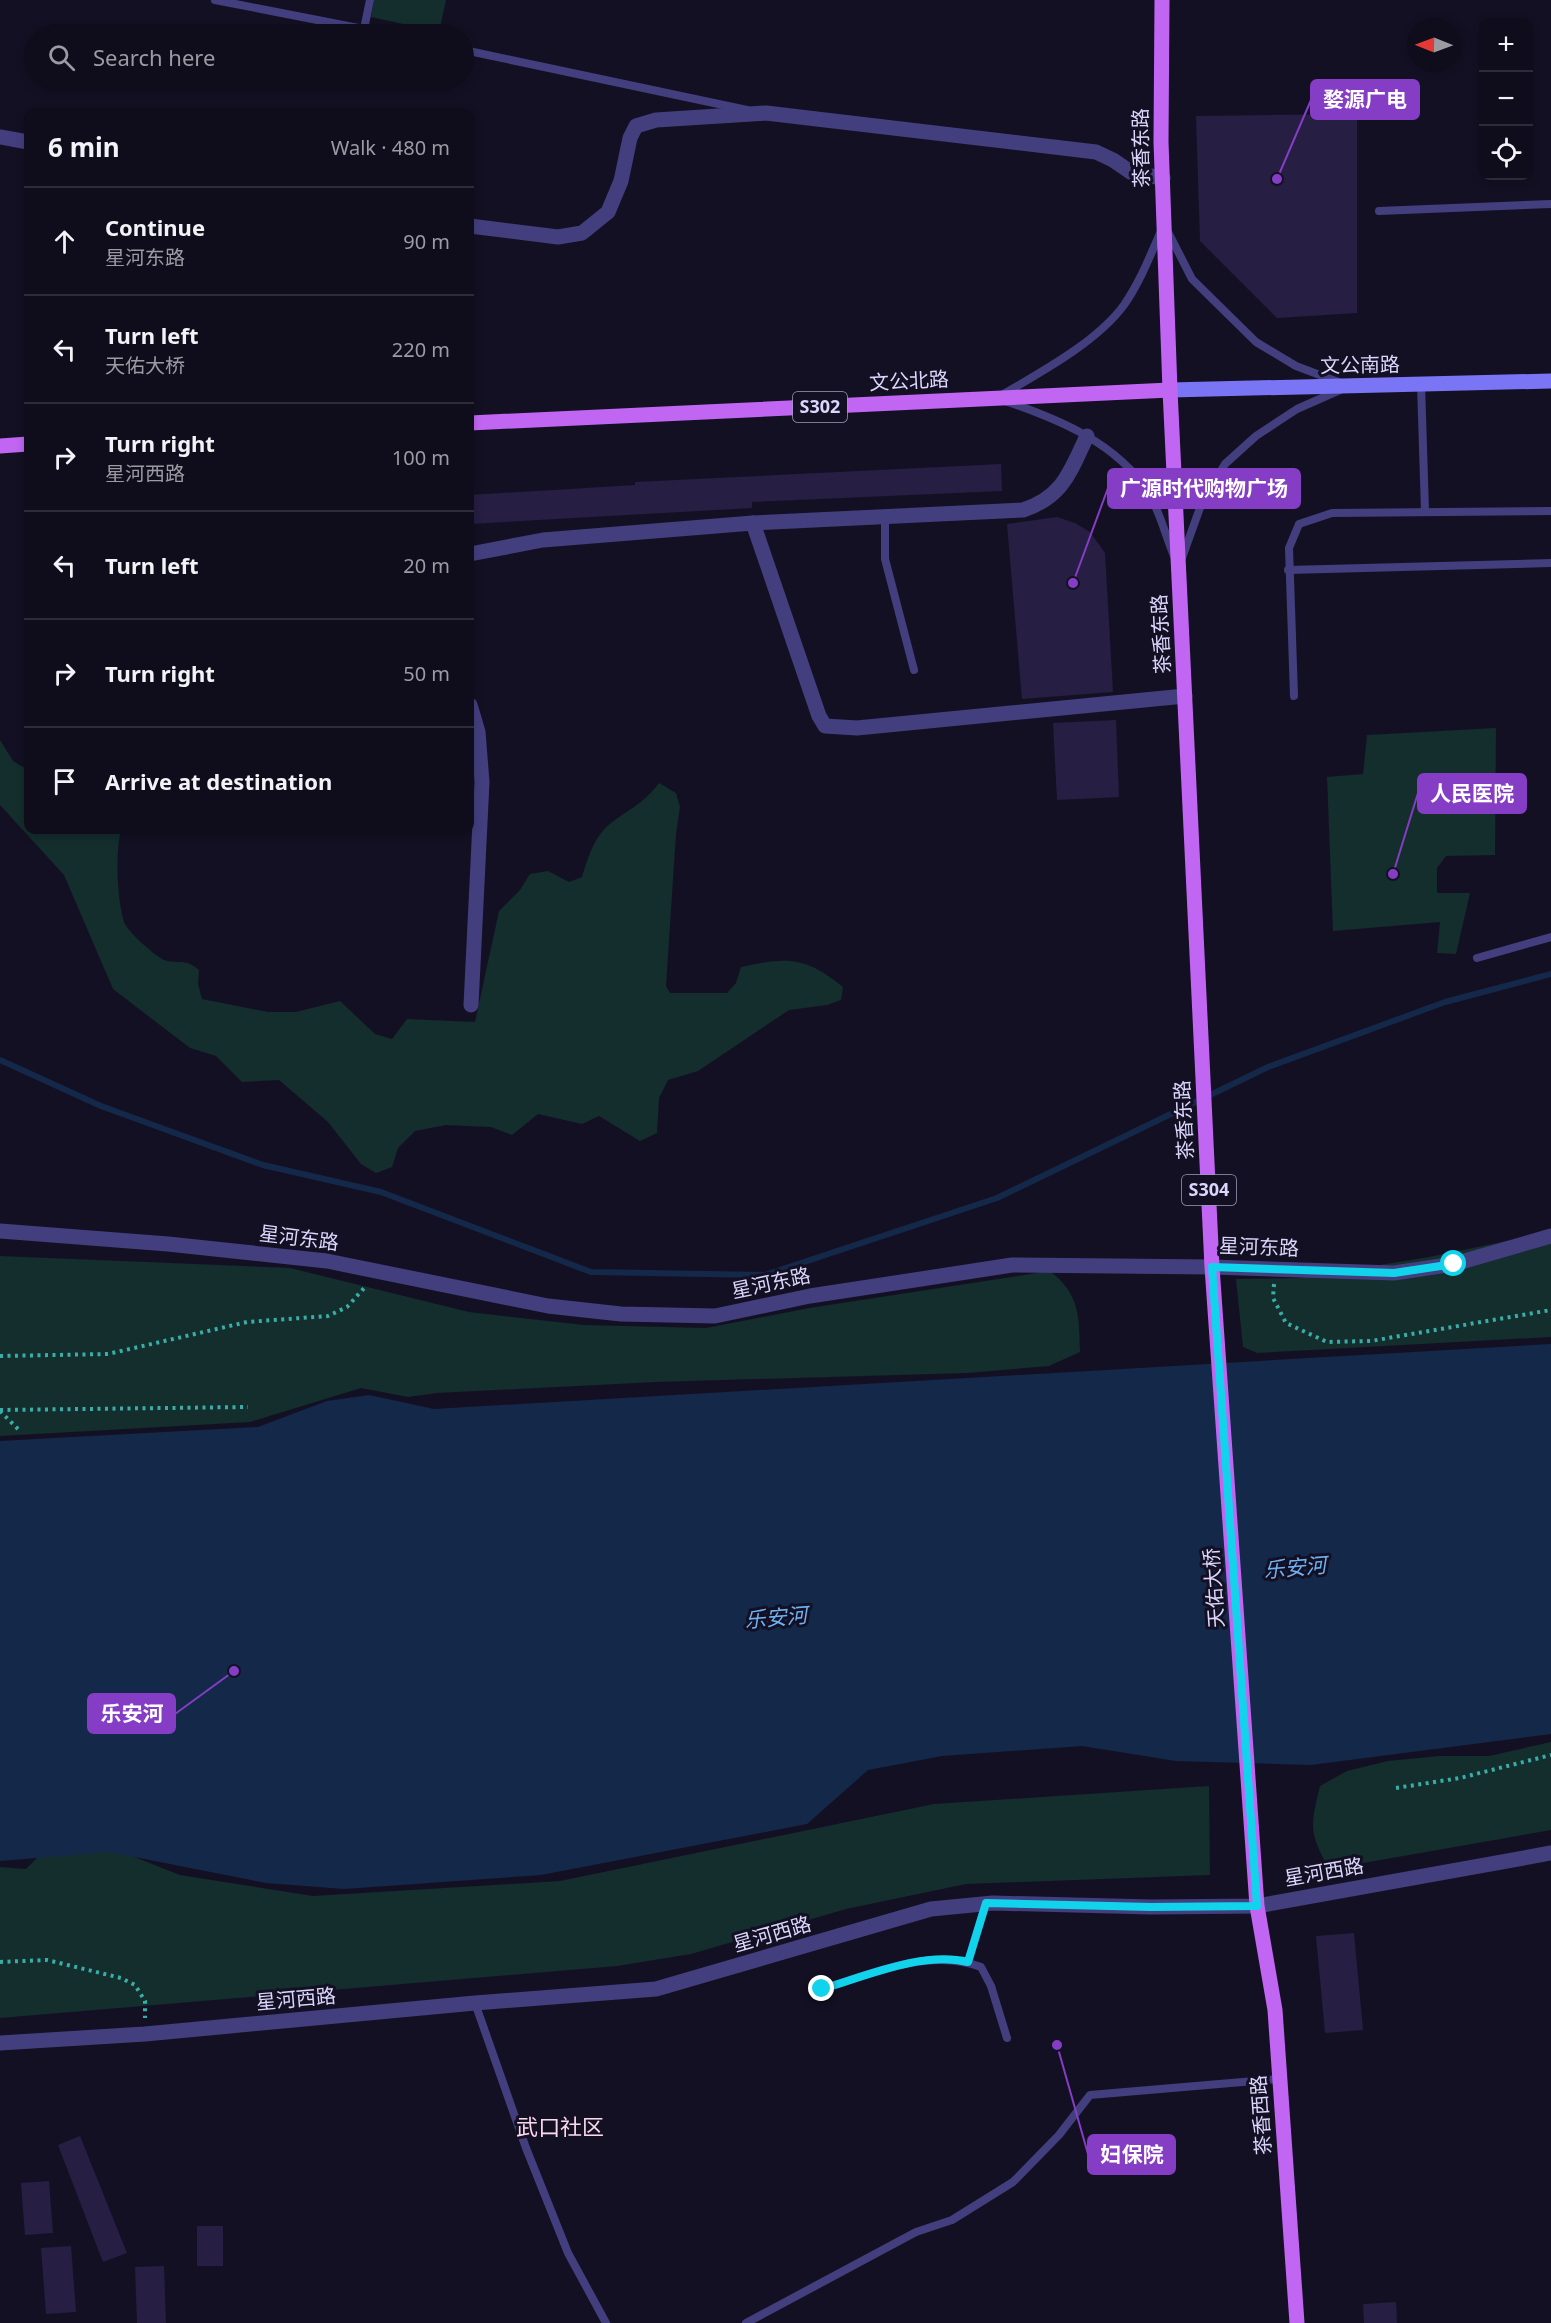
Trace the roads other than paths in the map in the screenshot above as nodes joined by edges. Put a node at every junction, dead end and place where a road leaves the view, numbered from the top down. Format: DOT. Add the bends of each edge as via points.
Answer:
graph roads {
  1 [pos="215,0"];
  2 [pos="369,0"];
  3 [pos="1162,0"];
  4 [pos="337,24"];
  5 [pos="364,24"];
  6 [pos="474,52"];
  7 [pos="765,113"];
  8 [pos="0,137"];
  9 [pos="24,141"];
  10 [pos="1162,178"];
  11 [pos="1551,204"];
  12 [pos="1379,211"];
  13 [pos="1164,224"];
  14 [pos="474,226"];
  15 [pos="1551,381"];
  16 [pos="1422,384"];
  17 [pos="1349,386"];
  18 [pos="1170,390"];
  19 [pos="996,398"];
  20 [pos="474,423"];
  21 [pos="1087,436"];
  22 [pos="24,444"];
  23 [pos="0,446"];
  24 [pos="1425,511"];
  25 [pos="1551,511"];
  26 [pos="885,518"];
  27 [pos="753,523"];
  28 [pos="474,553"];
  29 [pos="1551,563"];
  30 [pos="1179,567"];
  31 [pos="1288,570"];
  32 [pos="914,670"];
  33 [pos="1185,696"];
  34 [pos="1294,696"];
  35 [pos="474,718"];
  36 [pos="1551,937"];
  37 [pos="1478,958"];
  38 [pos="471,1005"];
  39 [pos="0,1231"];
  40 [pos="1551,1236"];
  41 [pos="1212,1267"];
  42 [pos="1551,1853"];
  43 [pos="986,1903"];
  44 [pos="1257,1906"];
  45 [pos="968,1962"];
  46 [pos="822,1989"];
  47 [pos="475,2002"];
  48 [pos="1007,2038"];
  49 [pos="0,2043"];
  50 [pos="1279,2079"];
  51 [pos="606,2323"];
  52 [pos="746,2323"];
  53 [pos="1297,2323"];
  1 -- 4 [label="lane"];
  2 -- 5 [label="lane"];
  3 -- 10 [label="main road, 茶香东路"];
  6 -- 7 [label="lane"];
  7 -- 10 [label="street" via="1096,152 1132,173"];
  7 -- 14 [label="street" via="656,120 636,126 621,182 608,212 582,233 558,237"];
  8 -- 9 [label="street"];
  10 -- 13 [label="main road, 茶香东路"];
  11 -- 12 [label="lane"];
  13 -- 17 [label="lane" via="1192,279 1256,342 1296,366"];
  13 -- 18 [label="main road, 茶香东路"];
  13 -- 19 [label="lane" via="1141,277 1123,306 1087,341"];
  15 -- 16 [label="main road, 文公南路"];
  16 -- 17 [label="main road, 文公南路"];
  16 -- 24 [label="lane"];
  17 -- 18 [label="main road, 文公南路"];
  17 -- 30 [label="lane" via="1297,409 1256,436 1225,464 1201,505"];
  18 -- 19 [label="main road, 文公北路 / S302"];
  18 -- 30 [label="main road, 茶香东路"];
  19 -- 20 [label="main road, 文公北路 / S302"];
  19 -- 21 [label="lane" via="1046,415"];
  21 -- 26 [label="street" via="1062,487 1037,506 997,513"];
  21 -- 30 [label="lane" via="1124,462 1149,492"];
  22 -- 23 [label="main road"];
  24 -- 25 [label="lane"];
  24 -- 31 [label="lane" via="1332,513 1299,524 1289,548"];
  26 -- 27 [label="street"];
  26 -- 32 [label="lane" via="885,559"];
  27 -- 28 [label="street" via="543,540"];
  27 -- 33 [label="street" via="825,726 858,728"];
  29 -- 31 [label="lane"];
  30 -- 33 [label="main road, 茶香东路"];
  31 -- 34 [label="lane"];
  33 -- 41 [label="main road, 茶香东路 / S304"];
  35 -- 38 [label="street" via="482,782"];
  36 -- 37 [label="lane"];
  39 -- 41 [label="street, 星河东路" via="327,1261 549,1306 621,1314 715,1316 810,1296 1012,1265"];
  40 -- 41 [label="street, 星河东路" via="1454,1264 1394,1273"];
  41 -- 44 [label="main road, 天佑大桥"];
  42 -- 44 [label="street, 星河西路"];
  43 -- 44 [label="street, 星河西路"];
  43 -- 45 [label="lane"];
  43 -- 47 [label="street, 星河西路" via="931,1909 656,1989"];
  44 -- 50 [label="main road, 茶香西路" via="1275,2010"];
  45 -- 46 [label="lane" via="942,1958 907,1964"];
  45 -- 48 [label="lane" via="981,1967 991,1986"];
  47 -- 49 [label="street, 星河西路" via="145,2034"];
  47 -- 51 [label="lane" via="564,2243"];
  50 -- 52 [label="lane" via="1090,2095 1059,2135 1013,2182 952,2220 916,2232"];
  50 -- 53 [label="main road, 茶香西路"];
}
